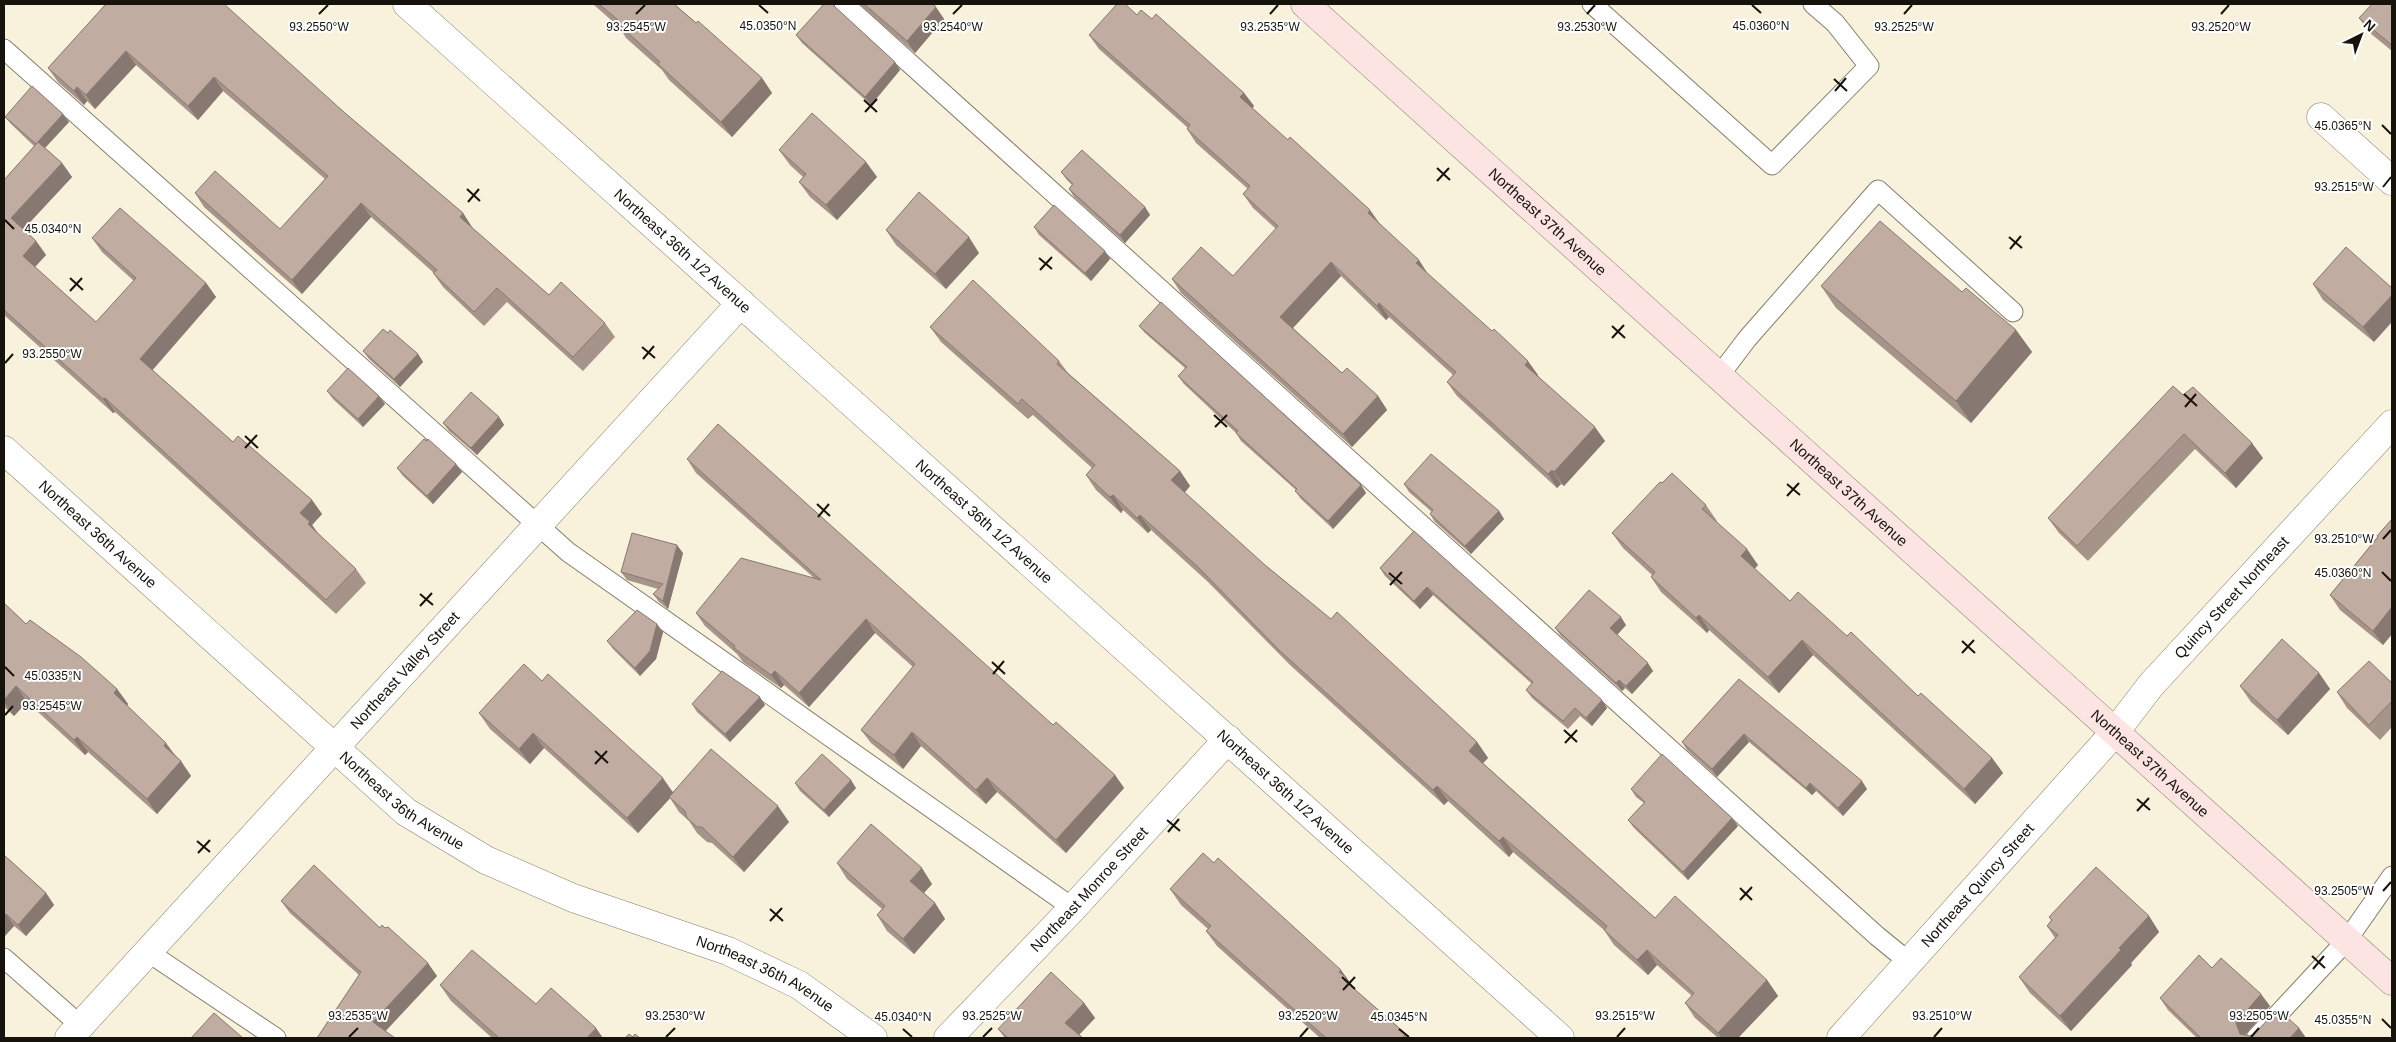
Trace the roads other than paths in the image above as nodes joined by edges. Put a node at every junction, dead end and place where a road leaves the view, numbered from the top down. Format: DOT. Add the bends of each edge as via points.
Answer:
graph roads {
  1 [pos="407,4"];
  2 [pos="844,4"];
  3 [pos="1305,4"];
  4 [pos="1592,4"];
  5 [pos="1813,4"];
  6 [pos="4,49"];
  7 [pos="2321,117"];
  8 [pos="2392,181"];
  9 [pos="741,303"];
  10 [pos="2013,312"];
  11 [pos="1719,376"];
  12 [pos="2392,424"];
  13 [pos="4,450"];
  14 [pos="538,526"];
  15 [pos="2115,732"];
  16 [pos="1228,739"];
  17 [pos="336,747"];
  18 [pos="2392,876"];
  19 [pos="1073,908"];
  20 [pos="2347,940"];
  21 [pos="148,952"];
  22 [pos="4,958"];
  23 [pos="1909,962"];
  24 [pos="2392,981"];
  25 [pos="75,1032"];
  26 [pos="276,1038"];
  27 [pos="873,1038"];
  28 [pos="948,1038"];
  29 [pos="1560,1038"];
  30 [pos="1841,1038"];
  31 [pos="2256,1038"];
  1 -- 9 [label="street, Northeast 36th 1/2 Avenue"];
  2 -- 23 [label="lane"];
  3 -- 11 [label="street, Northeast 37th Avenue"];
  4 -- 5 [label="lane" via="1772,165 1869,66 1835,23"];
  6 -- 14 [label="lane"];
  7 -- 8 [label="street"];
  9 -- 14 [label="street, Northeast Valley Street"];
  9 -- 16 [label="street, Northeast 36th 1/2 Avenue"];
  10 -- 11 [label="lane" via="1878,190 1747,339"];
  11 -- 15 [label="street, Northeast 37th Avenue"];
  12 -- 15 [label="street, Quincy Street Northeast" via="2151,686"];
  13 -- 17 [label="street, Northeast 36th Avenue"];
  14 -- 17 [label="street, Northeast Valley Street"];
  14 -- 19 [label="lane" via="568,552"];
  15 -- 20 [label="street, Northeast 37th Avenue"];
  15 -- 23 [label="street, Northeast Quincy Street"];
  16 -- 19 [label="street, Northeast Monroe Street"];
  16 -- 29 [label="street, Northeast 36th 1/2 Avenue"];
  17 -- 21 [label="street, Northeast Valley Street"];
  17 -- 27 [label="street, Northeast 36th Avenue" via="406,812 486,860 573,898 728,951 800,985"];
  18 -- 20 [label="lane"];
  19 -- 28 [label="street, Northeast Monroe Street"];
  20 -- 24 [label="street, Northeast 37th Avenue"];
  20 -- 31 [label="lane"];
  21 -- 25 [label="street, Northeast Valley Street"];
  21 -- 26 [label="lane"];
  22 -- 25 [label="lane"];
  23 -- 30 [label="street, Northeast Quincy Street"];
}
